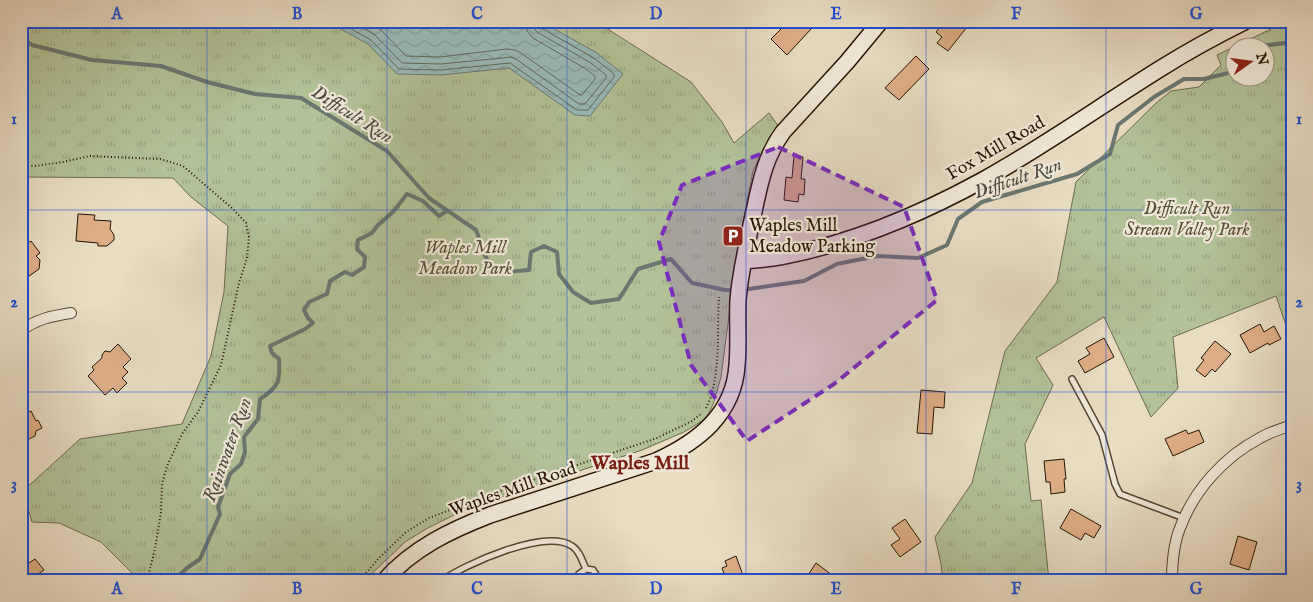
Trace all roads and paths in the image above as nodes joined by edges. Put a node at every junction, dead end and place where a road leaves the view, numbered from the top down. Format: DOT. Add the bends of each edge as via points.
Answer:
graph roads {
  1 [pos="881,21"];
  2 [pos="1246,21"];
  3 [pos="21,165"];
  4 [pos="744,261"];
  5 [pos="719,297"];
  6 [pos="71,313"];
  7 [pos="21,331"];
  8 [pos="1072,379"];
  9 [pos="1292,426"];
  10 [pos="1184,518"];
  11 [pos="586,569"];
  12 [pos="147,581"];
  13 [pos="359,581"];
  14 [pos="384,581"];
  15 [pos="441,581"];
  16 [pos="575,581"];
  17 [pos="600,581"];
  18 [pos="1172,581"];
  1 -- 4 [label="main road, Waples Mill Road" via="776,142 762,174"];
  2 -- 4 [label="main road, Fox Mill Road" via="1164,66 1040,146 940,203 832,245"];
  3 -- 12 [label="path" via="35,166 90,156 160,159 184,166 246,223 249,237 247,258 221,365 167,466 162,484 162,512"];
  4 -- 14 [label="main road, Waples Mill Road" via="738,301 734,382 725,406 703,433 656,461 466,524 414,554"];
  5 -- 13 [label="path" via="713,391 705,410 692,421 657,438 429,518 406,532"];
  6 -- 7 [label="street" via="37,321"];
  8 -- 10 [label="lane" via="1102,436 1120,494"];
  9 -- 10 [label="street" via="1261,437 1231,457 1201,489"];
  10 -- 18 [label="street" via="1173,559"];
  11 -- 15 [label="lane" via="574,546 555,540 541,541 502,551"];
  11 -- 16 [label="lane"];
  11 -- 17 [label="lane" via="593,570"];
}
